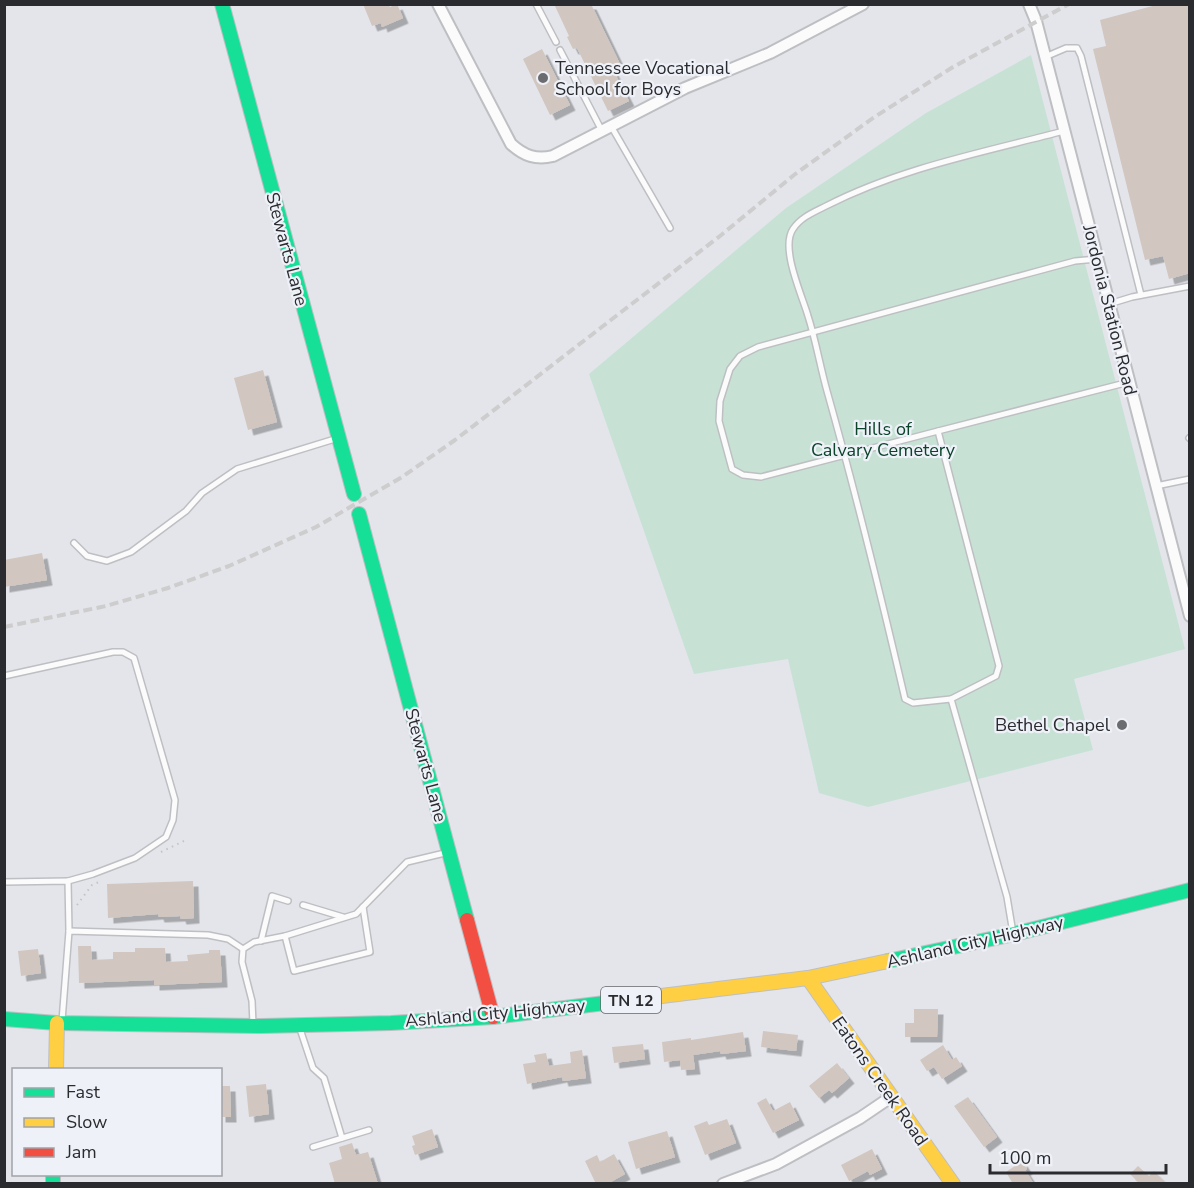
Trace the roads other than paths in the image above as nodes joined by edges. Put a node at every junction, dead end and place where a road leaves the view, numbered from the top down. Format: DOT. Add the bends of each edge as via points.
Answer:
graph roads {
  1 [pos="222,4"];
  2 [pos="536,4"];
  3 [pos="863,4"];
  4 [pos="1029,4"];
  5 [pos="441,7"];
  6 [pos="556,42"];
  7 [pos="560,50"];
  8 [pos="1045,57"];
  9 [pos="606,129"];
  10 [pos="1064,131"];
  11 [pos="670,228"];
  12 [pos="1097,259"];
  13 [pos="1190,286"];
  14 [pos="1142,295"];
  15 [pos="1109,304"];
  16 [pos="813,332"];
  17 [pos="1129,382"];
  18 [pos="938,431"];
  19 [pos="338,438"];
  20 [pos="845,455"];
  21 [pos="1190,479"];
  22 [pos="1156,486"];
  23 [pos="354,494"];
  24 [pos="359,514"];
  25 [pos="74,543"];
  26 [pos="1189,609"];
  27 [pos="4,676"];
  28 [pos="951,699"];
  29 [pos="449,852"];
  30 [pos="68,881"];
  31 [pos="4,882"];
  32 [pos="1190,890"];
  33 [pos="288,901"];
  34 [pos="303,905"];
  35 [pos="363,907"];
  36 [pos="345,917"];
  37 [pos="69,931"];
  38 [pos="1014,934"];
  39 [pos="285,936"];
  40 [pos="261,941"];
  41 [pos="243,949"];
  42 [pos="808,978"];
  43 [pos="493,1017"];
  44 [pos="4,1019"];
  45 [pos="59,1023"];
  46 [pos="299,1025"];
  47 [pos="253,1026"];
  48 [pos="56,1068"];
  49 [pos="891,1097"];
  50 [pos="369,1130"];
  51 [pos="342,1138"];
  52 [pos="313,1147"];
  53 [pos="723,1184"];
  54 [pos="953,1184"];
  1 -- 19 [label="street, Stewarts Lane"];
  2 -- 6 [label="lane"];
  3 -- 9 [label="street" via="770,53 685,88"];
  4 -- 8 [label="street, Jordonia Station Road"];
  5 -- 9 [label="street" via="511,144 520,152 533,157 553,156"];
  7 -- 9 [label="lane"];
  8 -- 10 [label="street, Jordonia Station Road"];
  8 -- 14 [label="lane" via="1066,48 1077,48 1081,56"];
  9 -- 11 [label="lane"];
  10 -- 12 [label="street, Jordonia Station Road"];
  10 -- 16 [label="lane" via="899,176 806,216 792,230 788,247"];
  12 -- 15 [label="street, Jordonia Station Road"];
  12 -- 16 [label="lane" via="1075,261"];
  13 -- 14 [label="lane"];
  14 -- 15 [label="lane"];
  15 -- 17 [label="street, Jordonia Station Road"];
  16 -- 20 [label="lane"];
  16 -- 20 [label="lane" via="758,347 740,357 730,369 720,401 719,421 732,469 743,475 761,477"];
  17 -- 18 [label="lane"];
  17 -- 22 [label="street, Jordonia Station Road"];
  18 -- 20 [label="lane"];
  18 -- 28 [label="lane" via="999,666 996,676"];
  19 -- 23 [label="street, Stewarts Lane"];
  19 -- 25 [label="lane" via="237,469 131,552 107,561 87,556"];
  20 -- 28 [label="lane" via="905,699 913,703"];
  21 -- 22 [label="lane"];
  22 -- 26 [label="street, Jordonia Station Road"];
  24 -- 29 [label="street, Stewarts Lane"];
  27 -- 30 [label="lane" via="113,652 134,658 175,800 173,820 166,837 135,858"];
  28 -- 38 [label="lane"];
  29 -- 35 [label="lane" via="407,862"];
  29 -- 43 [label="street, Stewarts Lane"];
  30 -- 31 [label="lane"];
  30 -- 37 [label="lane"];
  32 -- 38 [label="street, Ashland City Highway / TN 12"];
  33 -- 40 [label="lane" via="272,896"];
  34 -- 36 [label="lane"];
  35 -- 36 [label="lane"];
  35 -- 39 [label="lane" via="370,952 294,971"];
  36 -- 39 [label="lane"];
  37 -- 41 [label="lane" via="208,934 228,939"];
  37 -- 45 [label="lane"];
  38 -- 42 [label="street, Ashland City Highway / TN 12"];
  39 -- 40 [label="lane"];
  40 -- 41 [label="lane"];
  41 -- 47 [label="lane"];
  42 -- 43 [label="street, Ashland City Highway / TN 12"];
  42 -- 49 [label="street, Eatons Creek Road"];
  43 -- 46 [label="street, Ashland City Highway / TN 12"];
  44 -- 45 [label="street, Ashland City Highway / TN 12"];
  45 -- 47 [label="street, Ashland City Highway / TN 12"];
  45 -- 48 [label="street"];
  46 -- 47 [label="street, Ashland City Highway / TN 12"];
  46 -- 51 [label="lane" via="313,1068 324,1078"];
  49 -- 53 [label="street" via="776,1164"];
  49 -- 54 [label="street, Eatons Creek Road"];
  50 -- 51 [label="lane"];
  51 -- 52 [label="lane"];
}
